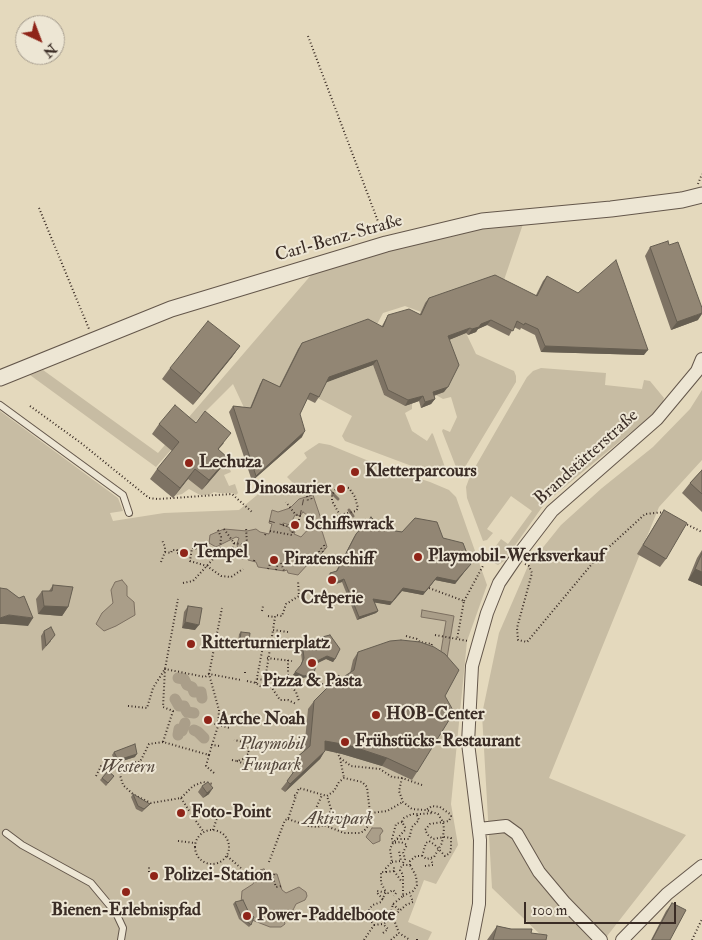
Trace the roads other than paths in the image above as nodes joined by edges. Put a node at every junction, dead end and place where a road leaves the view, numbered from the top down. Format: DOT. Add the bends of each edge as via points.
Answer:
graph roads {
  1 [pos="702,195"];
  2 [pos="702,359"];
  3 [pos="0,378"];
  4 [pos="0,405"];
  5 [pos="129,513"];
  6 [pos="479,829"];
  7 [pos="6,833"];
  8 [pos="702,866"];
  9 [pos="121,940"];
  10 [pos="472,940"];
  11 [pos="601,940"];
  12 [pos="622,940"];
  1 -- 3 [label="street, Carl-Benz-Straße" via="611,209 482,221 386,244 171,309"];
  2 -- 6 [label="street, Brandstätterstraße" via="697,372 657,419 552,511 500,584 472,666 468,743"];
  4 -- 5 [label="lane" via="122,495"];
  6 -- 10 [label="street, Brandstätterstraße" via="479,904"];
  6 -- 11 [label="street" via="506,826 517,834 539,872"];
  7 -- 9 [label="lane" via="91,883 116,913 123,928"];
  8 -- 12 [label="street" via="667,894"];
}
